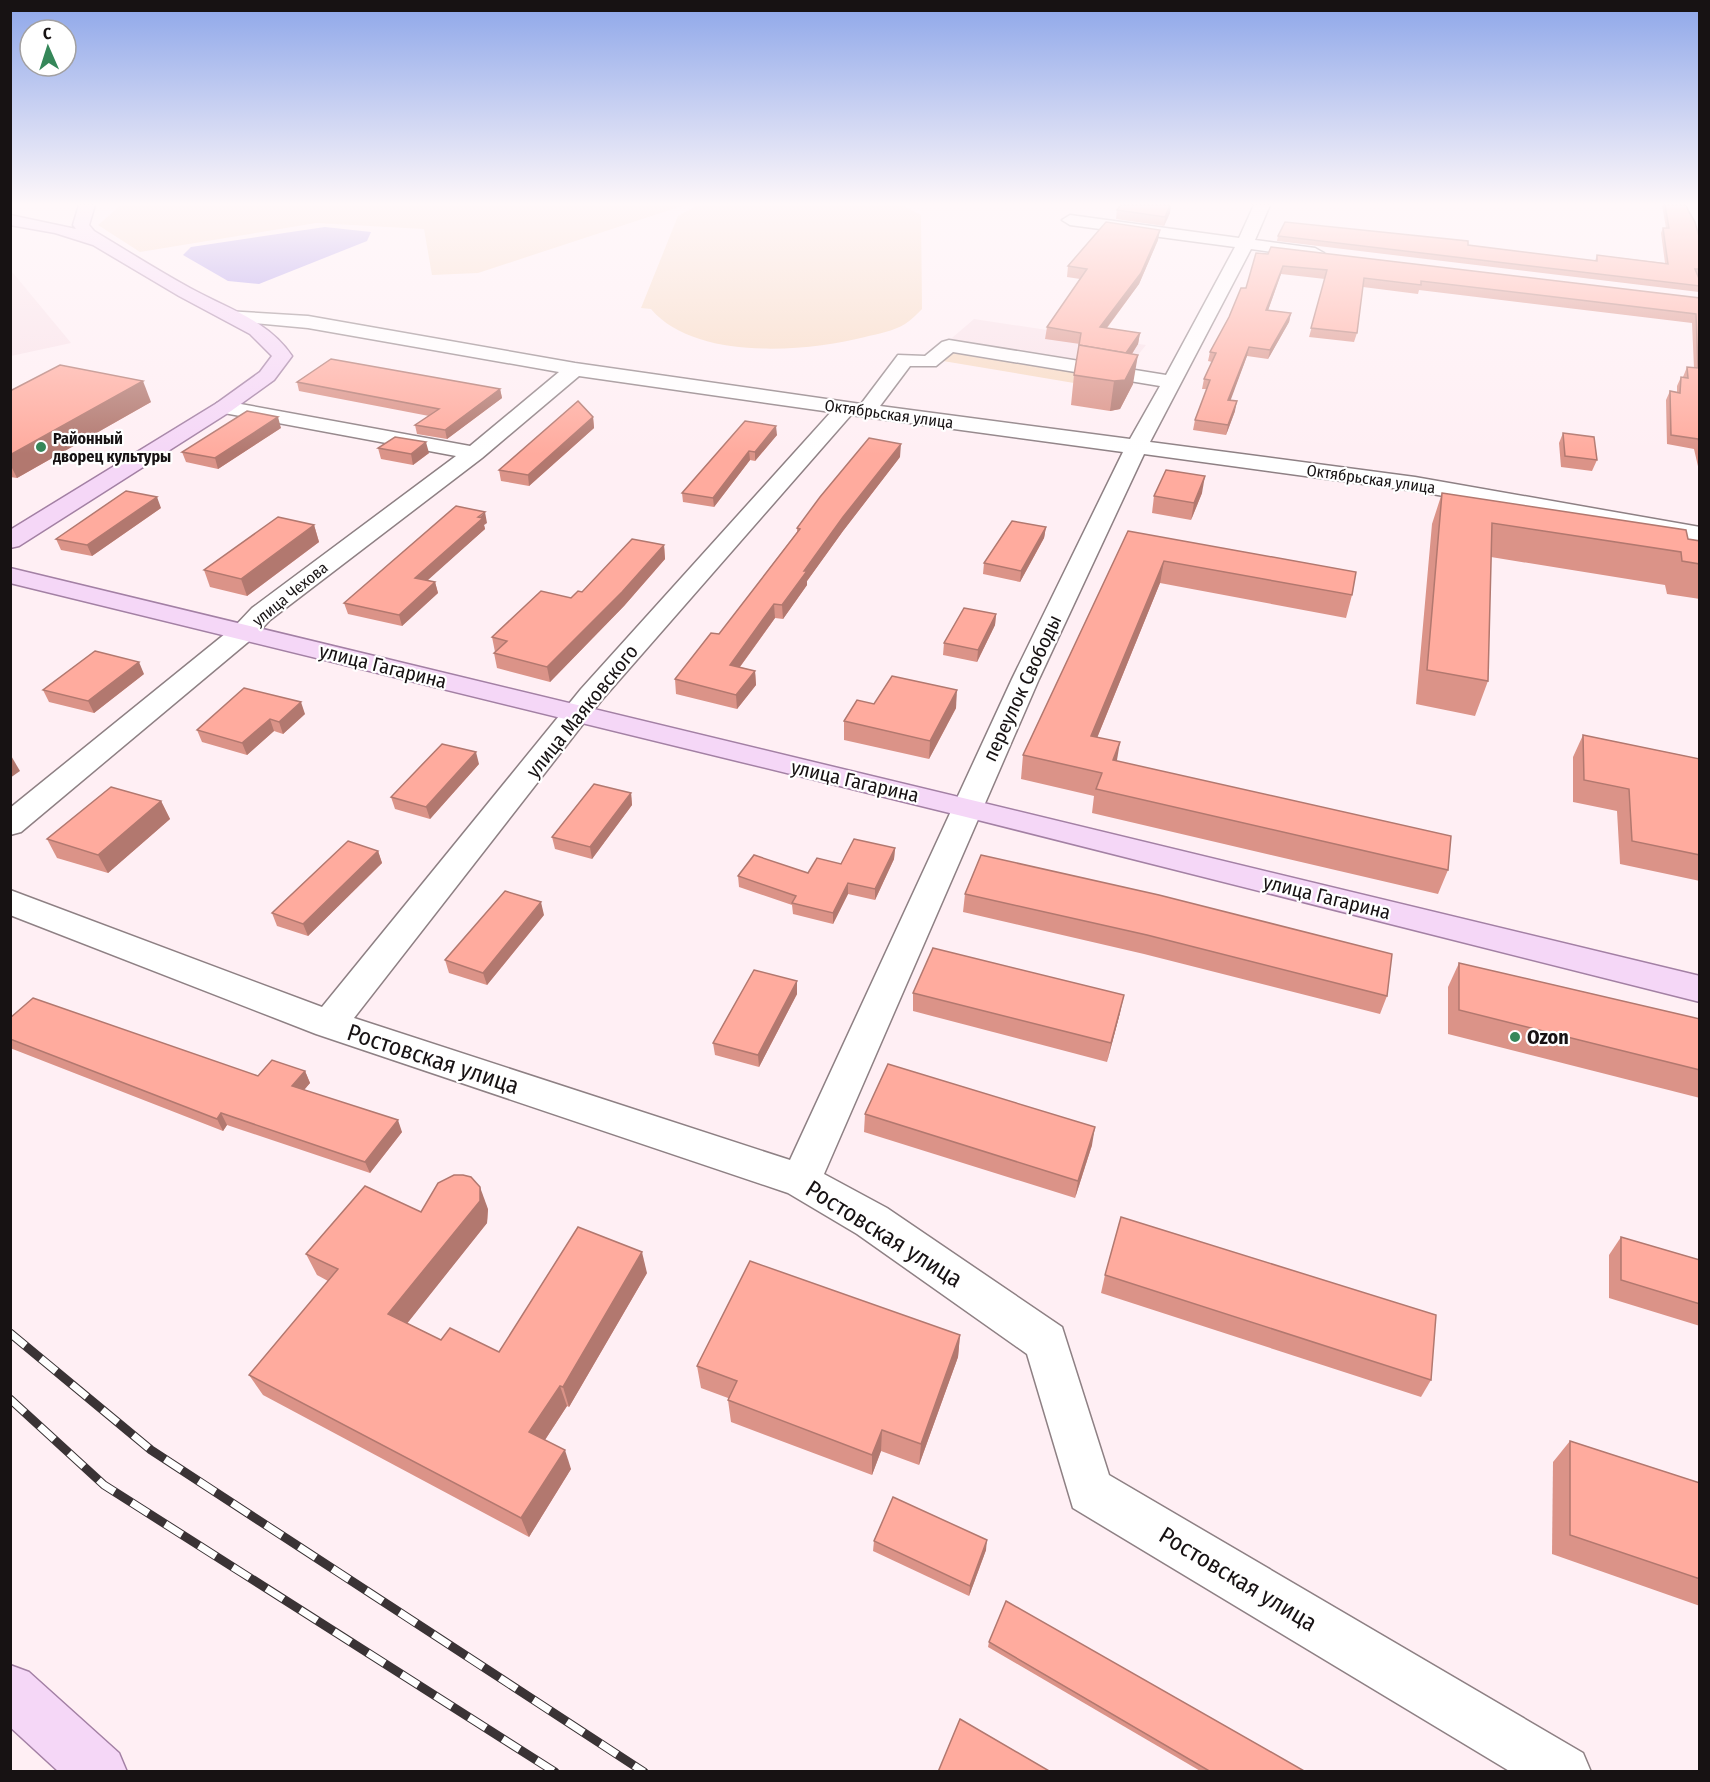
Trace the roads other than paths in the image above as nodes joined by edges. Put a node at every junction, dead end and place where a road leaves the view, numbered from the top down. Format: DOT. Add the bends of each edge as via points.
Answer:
graph roads {
  1 [pos="178,288"];
  2 [pos="1221,288"];
  3 [pos="232,315"];
  4 [pos="966,332"];
  5 [pos="1036,342"];
  6 [pos="1107,354"];
  7 [pos="1020,358"];
  8 [pos="929,362"];
  9 [pos="574,369"];
  10 [pos="1170,382"];
  11 [pos="1075,385"];
  12 [pos="224,407"];
  13 [pos="856,410"];
  14 [pos="1134,448"];
  15 [pos="474,453"];
  16 [pos="1700,534"];
  17 [pos="10,541"];
  18 [pos="10,575"];
  19 [pos="246,631"];
  20 [pos="578,715"];
  21 [pos="966,807"];
  22 [pos="10,825"];
  23 [pos="10,902"];
  24 [pos="1700,990"];
  25 [pos="329,1024"];
  26 [pos="801,1181"];
  27 [pos="10,1691"];
  28 [pos="100,1772"];
  29 [pos="1564,1772"];
  1 -- 3 [label="main road, Октябрьская улица"];
  2 -- 10 [label="street, переулок Свободы"];
  3 -- 9 [label="street, Октябрьская улица" via="308,322"];
  3 -- 12 [label="main road" via="269,340 282,356 267,376"];
  4 -- 5 [label="street"];
  5 -- 6 [label="street"];
  5 -- 7 [label="street"];
  7 -- 8 [label="street" via="950,346"];
  7 -- 10 [label="street"];
  8 -- 11 [label="street"];
  8 -- 13 [label="street, улица Маяковского" via="905,359"];
  9 -- 13 [label="street, Октябрьская улица"];
  9 -- 15 [label="street, улица Чехова"];
  10 -- 14 [label="street, переулок Свободы"];
  12 -- 15 [label="street"];
  12 -- 17 [label="main road"];
  13 -- 14 [label="street, Октябрьская улица"];
  13 -- 20 [label="street, улица Маяковского" via="591,695"];
  14 -- 16 [label="street, Октябрьская улица" via="1415,484"];
  14 -- 21 [label="street, переулок Свободы"];
  15 -- 19 [label="street, улица Чехова" via="261,614"];
  18 -- 19 [label="main road, улица Гагарина"];
  19 -- 20 [label="main road, улица Гагарина"];
  19 -- 22 [label="street, улица Чехова"];
  20 -- 21 [label="main road, улица Гагарина"];
  20 -- 25 [label="street, улица Маяковского"];
  21 -- 24 [label="main road, улица Гагарина"];
  21 -- 26 [label="street, переулок Свободы"];
  23 -- 25 [label="street, Ростовская улица"];
  25 -- 26 [label="street, Ростовская улица"];
  26 -- 29 [label="street, Ростовская улица" via="872,1221 1046,1342 1090,1491"];
  27 -- 28 [label="main road"];
}
